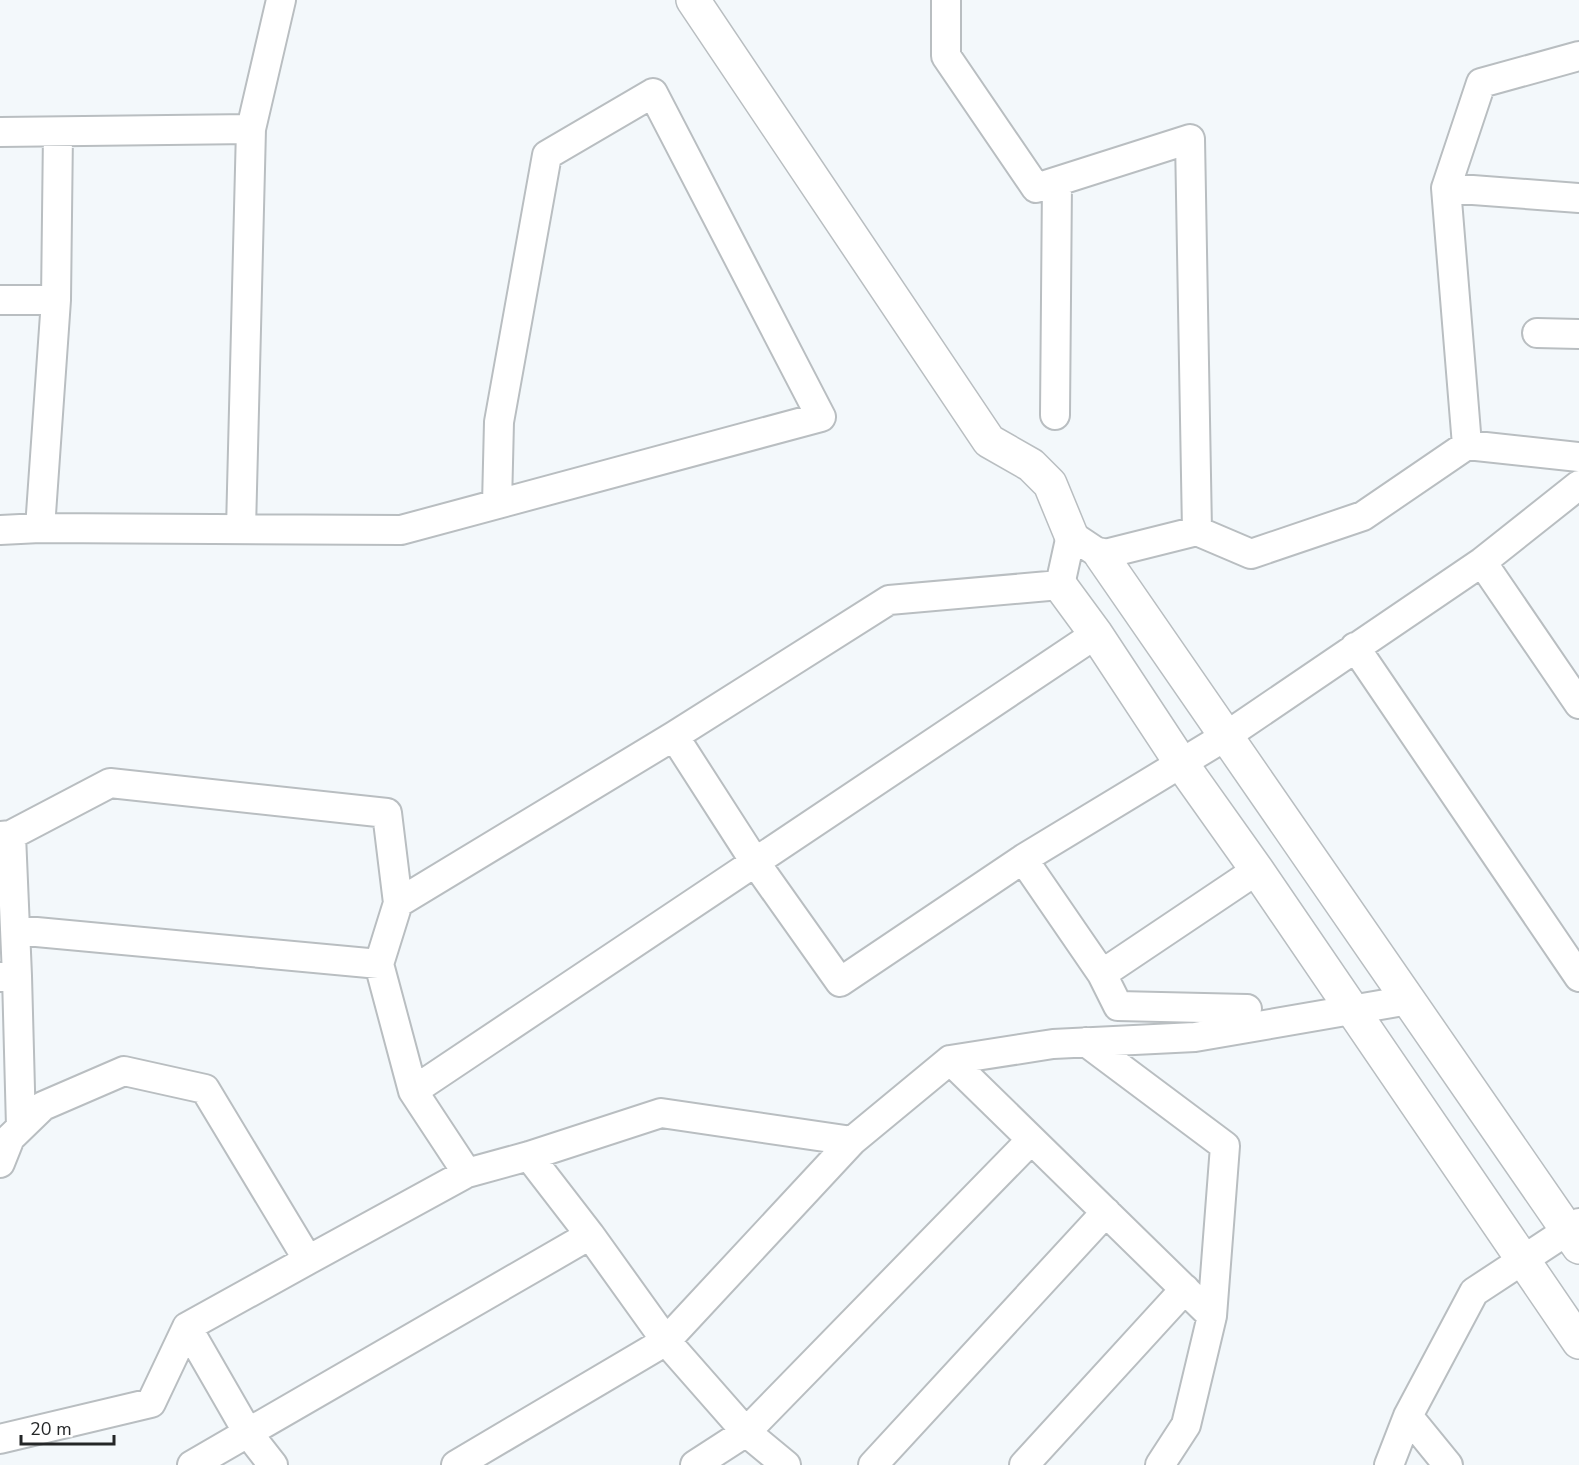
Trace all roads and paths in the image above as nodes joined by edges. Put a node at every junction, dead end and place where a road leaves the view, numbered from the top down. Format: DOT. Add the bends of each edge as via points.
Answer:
graph roads {
  1 [pos="281,0"];
  2 [pos="693,0"];
  3 [pos="946,0"];
  4 [pos="1579,56"];
  5 [pos="251,129"];
  6 [pos="0,132"];
  7 [pos="58,132"];
  8 [pos="1057,182"];
  9 [pos="1446,188"];
  10 [pos="1579,198"];
  11 [pos="0,300"];
  12 [pos="56,300"];
  13 [pos="1537,333"];
  14 [pos="1579,334"];
  15 [pos="1055,415"];
  16 [pos="1467,445"];
  17 [pos="1579,457"];
  18 [pos="1579,485"];
  19 [pos="497,504"];
  20 [pos="40,528"];
  21 [pos="241,529"];
  22 [pos="0,530"];
  23 [pos="1197,531"];
  24 [pos="1071,535"];
  25 [pos="1101,555"];
  26 [pos="1482,562"];
  27 [pos="1060,585"];
  28 [pos="1096,634"];
  29 [pos="1355,647"];
  30 [pos="1579,704"];
  31 [pos="674,736"];
  32 [pos="1226,736"];
  33 [pos="1181,763"];
  34 [pos="6,835"];
  35 [pos="1023,859"];
  36 [pos="755,862"];
  37 [pos="1257,870"];
  38 [pos="398,903"];
  39 [pos="15,930"];
  40 [pos="379,964"];
  41 [pos="1102,974"];
  42 [pos="9,976"];
  43 [pos="1579,977"];
  44 [pos="1409,1000"];
  45 [pos="1247,1009"];
  46 [pos="1354,1011"];
  47 [pos="1086,1042"];
  48 [pos="950,1060"];
  49 [pos="413,1091"];
  50 [pos="21,1127"];
  51 [pos="1031,1140"];
  52 [pos="852,1141"];
  53 [pos="530,1156"];
  54 [pos="0,1163"];
  55 [pos="467,1173"];
  56 [pos="1106,1212"];
  57 [pos="1575,1233"];
  58 [pos="590,1235"];
  59 [pos="308,1260"];
  60 [pos="1524,1260"];
  61 [pos="1185,1289"];
  62 [pos="1212,1316"];
  63 [pos="187,1327"];
  64 [pos="666,1341"];
  65 [pos="1579,1342"];
  66 [pos="1408,1416"];
  67 [pos="746,1432"];
  68 [pos="248,1433"];
  69 [pos="0,1439"];
  70 [pos="705,1462"];
  71 [pos="192,1465"];
  72 [pos="273,1465"];
  73 [pos="456,1465"];
  74 [pos="786,1465"];
  75 [pos="873,1465"];
  76 [pos="1024,1465"];
  77 [pos="1160,1465"];
  78 [pos="1389,1465"];
  79 [pos="1448,1465"];
  1 -- 5 [label="street"];
  2 -- 24 [label="street" via="989,441 1031,465 1050,484"];
  3 -- 8 [label="street" via="946,56 1036,189"];
  4 -- 9 [label="street" via="1481,83"];
  5 -- 7 [label="street"];
  5 -- 21 [label="street"];
  6 -- 7 [label="street"];
  7 -- 12 [label="street"];
  8 -- 15 [label="street"];
  8 -- 23 [label="street" via="1190,139"];
  9 -- 10 [label="street"];
  9 -- 16 [label="street"];
  11 -- 12 [label="street"];
  12 -- 20 [label="street"];
  13 -- 14 [label="street"];
  16 -- 17 [label="street"];
  16 -- 23 [label="street" via="1363,516 1251,554"];
  18 -- 26 [label="street"];
  19 -- 19 [label="street" via="821,417 653,93 547,155 499,422"];
  19 -- 21 [label="street" via="401,530"];
  20 -- 21 [label="street"];
  20 -- 22 [label="street"];
  23 -- 25 [label="street"];
  24 -- 25 [label="street"];
  24 -- 27 [label="street"];
  25 -- 32 [label="street"];
  26 -- 29 [label="street"];
  26 -- 30 [label="street"];
  27 -- 28 [label="street"];
  27 -- 31 [label="street" via="889,600"];
  28 -- 33 [label="street"];
  28 -- 36 [label="street"];
  29 -- 32 [label="street"];
  29 -- 43 [label="street"];
  31 -- 36 [label="street"];
  31 -- 38 [label="street"];
  32 -- 33 [label="street"];
  32 -- 44 [label="street"];
  33 -- 35 [label="street"];
  33 -- 37 [label="street"];
  34 -- 38 [label="street" via="110,783 387,813"];
  34 -- 39 [label="street"];
  35 -- 36 [label="street" via="840,982"];
  35 -- 41 [label="street"];
  36 -- 49 [label="street"];
  37 -- 41 [label="street"];
  37 -- 46 [label="street"];
  38 -- 40 [label="street"];
  39 -- 40 [label="street"];
  39 -- 42 [label="street"];
  40 -- 49 [label="street"];
  41 -- 45 [label="street" via="1118,1006"];
  42 -- 50 [label="street"];
  44 -- 46 [label="street"];
  44 -- 57 [label="street"];
  46 -- 47 [label="street" via="1195,1037"];
  46 -- 60 [label="street"];
  47 -- 48 [label="street"];
  47 -- 62 [label="street" via="1225,1146"];
  48 -- 51 [label="street"];
  48 -- 52 [label="street"];
  49 -- 55 [label="street"];
  50 -- 54 [label="street" via="10,1138"];
  50 -- 59 [label="street" via="43,1106 124,1071 205,1089"];
  51 -- 56 [label="street"];
  51 -- 67 [label="street"];
  52 -- 53 [label="street" via="661,1113"];
  52 -- 64 [label="street"];
  53 -- 55 [label="street"];
  53 -- 58 [label="street"];
  55 -- 59 [label="street"];
  56 -- 61 [label="street"];
  56 -- 75 [label="street"];
  57 -- 60 [label="street"];
  58 -- 64 [label="street"];
  58 -- 68 [label="street"];
  59 -- 63 [label="street"];
  60 -- 65 [label="street"];
  60 -- 66 [label="street" via="1474,1292"];
  61 -- 62 [label="street"];
  61 -- 76 [label="street"];
  62 -- 77 [label="street" via="1186,1425"];
  63 -- 68 [label="street"];
  63 -- 69 [label="street" via="151,1402"];
  64 -- 67 [label="street"];
  64 -- 73 [label="street"];
  66 -- 78 [label="street"];
  66 -- 79 [label="street"];
  67 -- 70 [label="street"];
  67 -- 74 [label="street"];
  68 -- 71 [label="street"];
  68 -- 72 [label="street"];
}
